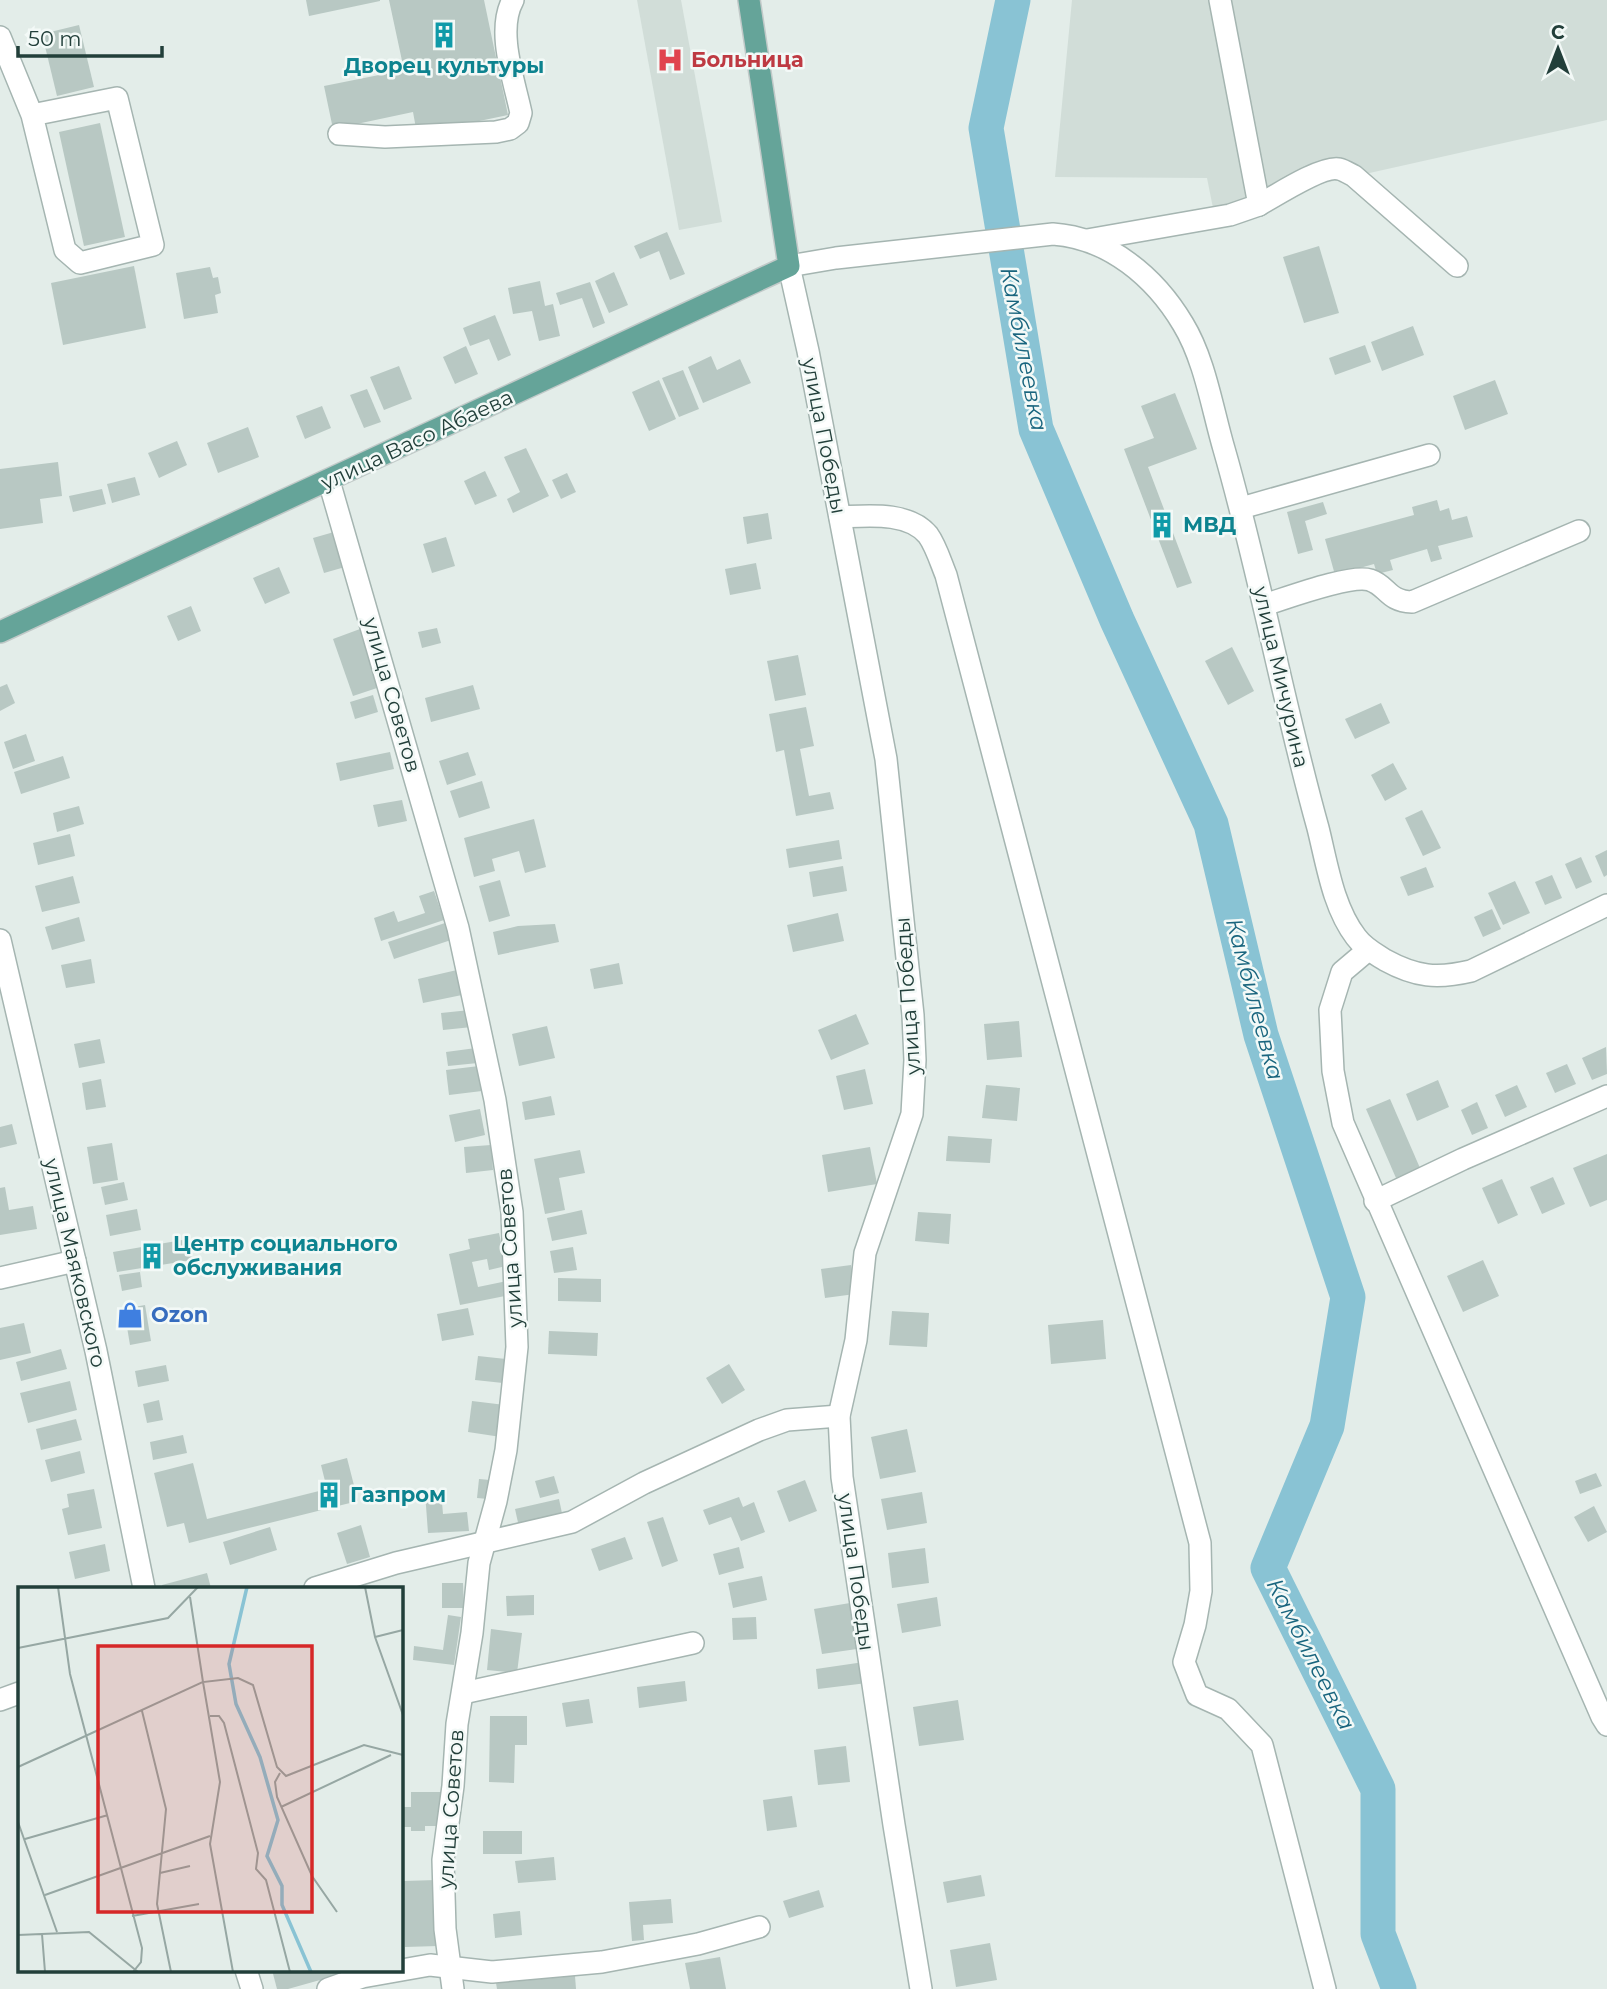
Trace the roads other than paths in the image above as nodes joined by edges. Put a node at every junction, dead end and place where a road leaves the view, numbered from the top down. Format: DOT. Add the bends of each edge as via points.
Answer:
graph roads {
  1 [pos="513,0"];
  2 [pos="749,0"];
  3 [pos="1220,0"];
  4 [pos="0,37"];
  5 [pos="32,115"];
  6 [pos="339,134"];
  7 [pos="1259,205"];
  8 [pos="1087,240"];
  9 [pos="836,258"];
  10 [pos="1458,265"];
  11 [pos="789,266"];
  12 [pos="1429,455"];
  13 [pos="329,481"];
  14 [pos="1241,508"];
  15 [pos="840,517"];
  16 [pos="1579,531"];
  17 [pos="1264,605"];
  18 [pos="0,632"];
  19 [pos="1607,905"];
  20 [pos="0,940"];
  21 [pos="1368,950"];
  22 [pos="1607,1096"];
  23 [pos="1375,1201"];
  24 [pos="75,1261"];
  25 [pos="0,1278"];
  26 [pos="839,1416"];
  27 [pos="483,1542"];
  28 [pos="144,1587"];
  29 [pos="318,1587"];
  30 [pos="693,1643"];
  31 [pos="18,1693"];
  32 [pos="463,1693"];
  33 [pos="0,1700"];
  34 [pos="1607,1725"];
  35 [pos="760,1927"];
  36 [pos="450,1967"];
  37 [pos="402,1970"];
  38 [pos="247,1972"];
  39 [pos="390,1972"];
  40 [pos="251,1989"];
  41 [pos="328,1989"];
  42 [pos="453,1989"];
  43 [pos="921,1989"];
  44 [pos="1325,1989"];
  1 -- 6 [label="street" via="505,30 521,113 510,129 465,135"];
  2 -- 11 [label="main road, улица Победы"];
  3 -- 7 [label="street"];
  4 -- 5 [label="street"];
  5 -- 5 [label="street" via="65,250 80,263 153,245 117,98"];
  7 -- 8 [label="street" via="1230,215"];
  7 -- 10 [label="street" via="1317,174 1339,169 1354,176"];
  8 -- 9 [label="street, улица Мичурина" via="1035,234"];
  8 -- 14 [label="street, улица Мичурина" via="1136,268 1184,325 1200,364"];
  9 -- 11 [label="street, улица Васо Абаева"];
  11 -- 13 [label="main road, улица Васо Абаева"];
  11 -- 15 [label="street, улица Победы"];
  12 -- 14 [label="street"];
  13 -- 18 [label="main road, улица Васо Абаева"];
  13 -- 27 [label="street, улица Советов" via="458,928 495,1100 510,1200 517,1347 506,1450"];
  14 -- 17 [label="street, улица Мичурина"];
  15 -- 26 [label="street, улица Победы" via="886,759 915,1060 912,1114 865,1253 856,1340"];
  15 -- 44 [label="street" via="884,516 910,522 928,535 946,575 1200,1543 1201,1591 1184,1662 1197,1695 1228,1709 1262,1745"];
  16 -- 17 [label="street" via="1412,602 1400,601 1376,584 1359,579"];
  17 -- 21 [label="street, улица Мичурина" via="1298,757 1338,903"];
  19 -- 21 [label="street, улица Мичурина" via="1471,971 1447,976 1407,972"];
  20 -- 24 [label="street, улица Маяковского"];
  21 -- 23 [label="street" via="1342,972 1330,1010 1333,1071 1343,1123"];
  22 -- 23 [label="street"];
  23 -- 34 [label="street"];
  24 -- 25 [label="street"];
  24 -- 28 [label="street, улица Маяковского"];
  26 -- 27 [label="street" via="778,1423 643,1483 572,1522"];
  26 -- 43 [label="street, улица Победы" via="842,1477"];
  27 -- 29 [label="street"];
  27 -- 32 [label="street, улица Советов"];
  30 -- 32 [label="street"];
  31 -- 33 [label="street"];
  32 -- 36 [label="street, улица Советов" via="443,1860"];
  35 -- 36 [label="street" via="601,1962 492,1972"];
  36 -- 37 [label="street"];
  36 -- 42 [label="street, улица Советов"];
  38 -- 40 [label="street"];
  39 -- 41 [label="street"];
}
